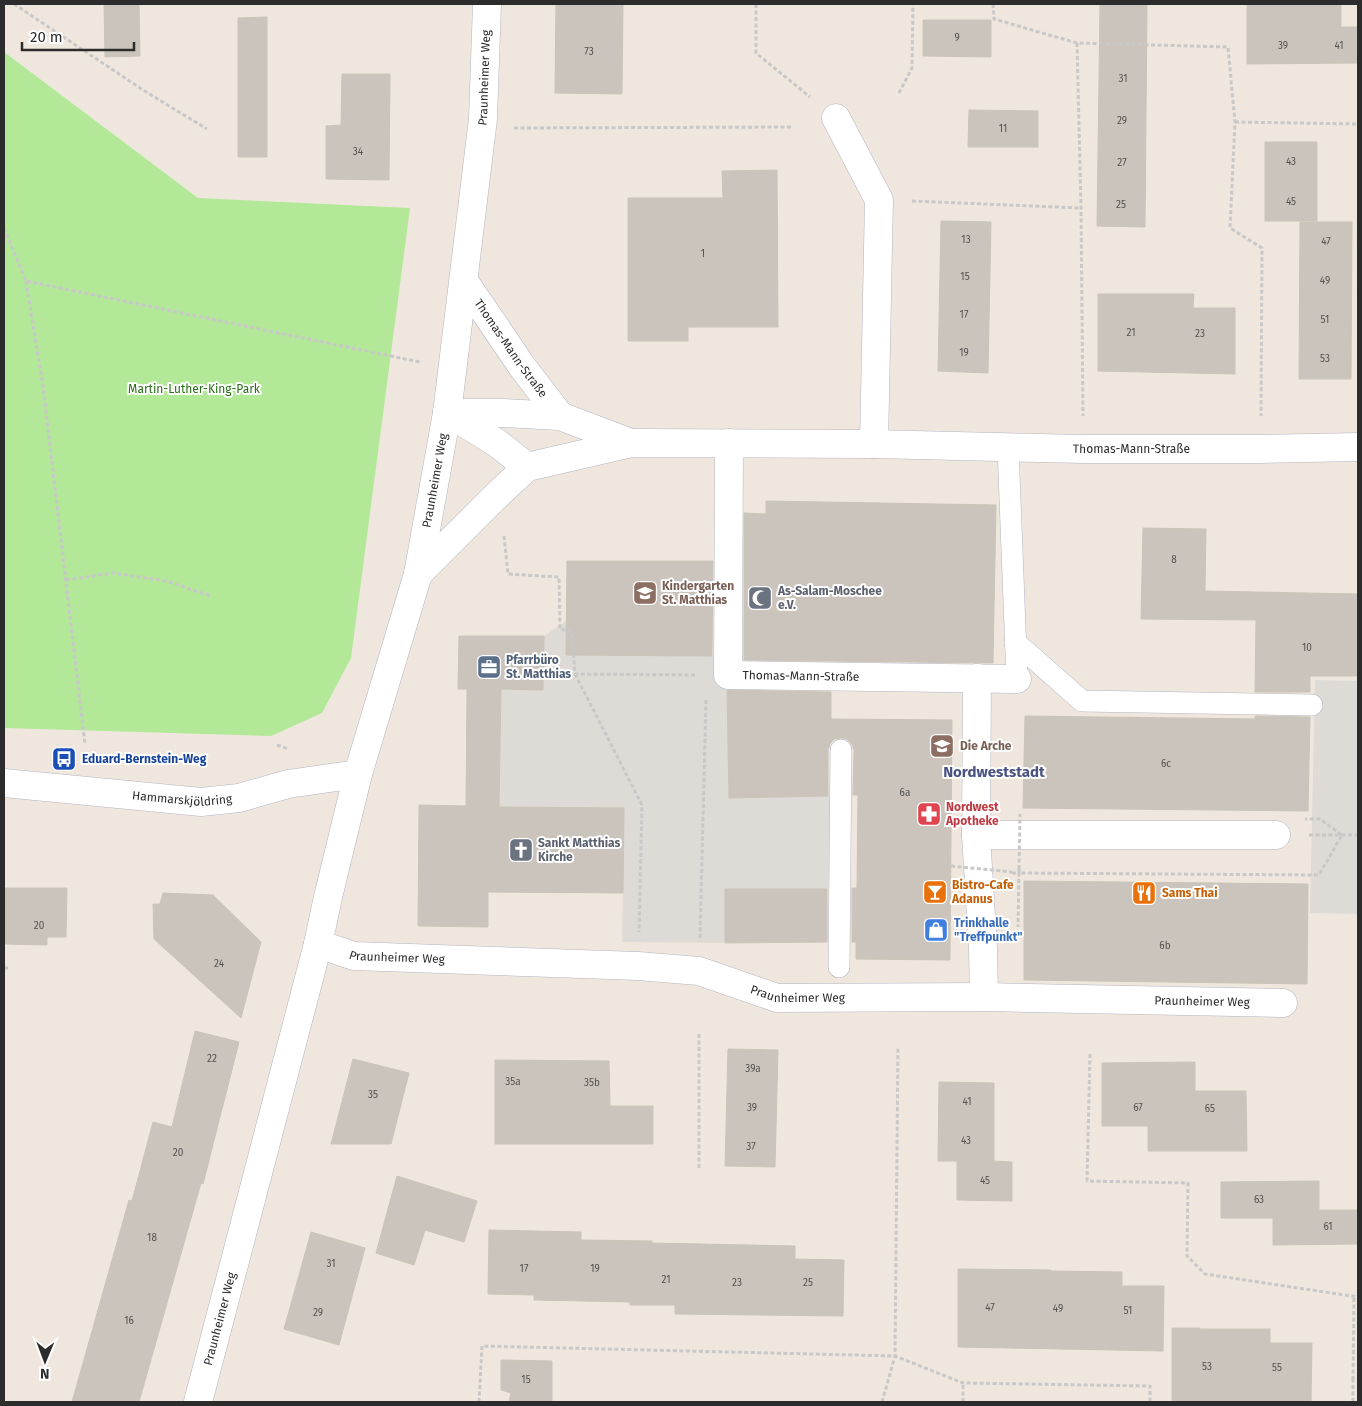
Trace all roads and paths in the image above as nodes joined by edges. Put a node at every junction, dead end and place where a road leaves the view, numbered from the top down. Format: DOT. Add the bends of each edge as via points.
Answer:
graph roads {
  1 [pos="14,4"];
  2 [pos="487,4"];
  3 [pos="756,4"];
  4 [pos="913,4"];
  5 [pos="993,4"];
  6 [pos="1077,43"];
  7 [pos="899,93"];
  8 [pos="836,118"];
  9 [pos="1235,122"];
  10 [pos="1358,124"];
  11 [pos="793,127"];
  12 [pos="506,128"];
  13 [pos="207,129"];
  14 [pos="879,200"];
  15 [pos="1081,208"];
  16 [pos="4,228"];
  17 [pos="464,280"];
  18 [pos="26,281"];
  19 [pos="423,363"];
  20 [pos="447,412"];
  21 [pos="560,416"];
  22 [pos="1083,416"];
  23 [pos="1261,417"];
  24 [pos="631,443"];
  25 [pos="729,443"];
  26 [pos="874,444"];
  27 [pos="1008,447"];
  28 [pos="1358,447"];
  29 [pos="527,467"];
  30 [pos="503,528"];
  31 [pos="418,574"];
  32 [pos="66,580"];
  33 [pos="211,596"];
  34 [pos="1015,642"];
  35 [pos="575,674"];
  36 [pos="718,675"];
  37 [pos="978,678"];
  38 [pos="1017,679"];
  39 [pos="1312,706"];
  40 [pos="85,744"];
  41 [pos="842,750"];
  42 [pos="358,774"];
  43 [pos="4,783"];
  44 [pos="1020,814"];
  45 [pos="1308,819"];
  46 [pos="1342,834"];
  47 [pos="1358,834"];
  48 [pos="976,835"];
  49 [pos="1276,835"];
  50 [pos="1311,835"];
  51 [pos="950,866"];
  52 [pos="1019,871"];
  53 [pos="639,932"];
  54 [pos="1017,936"];
  55 [pos="318,944"];
  56 [pos="700,944"];
  57 [pos="838,967"];
  58 [pos="4,968"];
  59 [pos="8,968"];
  60 [pos="984,997"];
  61 [pos="1283,1003"];
  62 [pos="699,1034"];
  63 [pos="898,1046"];
  64 [pos="1090,1054"];
  65 [pos="699,1169"];
  66 [pos="1356,1297"];
  67 [pos="895,1356"];
  68 [pos="1353,1380"];
  69 [pos="1358,1380"];
  70 [pos="963,1384"];
  71 [pos="198,1402"];
  72 [pos="479,1402"];
  73 [pos="882,1402"];
  74 [pos="962,1402"];
  75 [pos="1150,1402"];
  76 [pos="1353,1402"];
  1 -- 13 [label="path"];
  2 -- 17 [label="street, Praunheimer Weg" via="483,119"];
  3 -- 8 [label="path" via="756,53"];
  4 -- 7 [label="path" via="912,68"];
  5 -- 6 [label="path" via="994,20"];
  6 -- 9 [label="path" via="1228,47"];
  6 -- 15 [label="path"];
  8 -- 14 [label="street"];
  9 -- 10 [label="path"];
  9 -- 23 [label="path" via="1230,228 1262,248"];
  11 -- 12 [label="path"];
  14 -- 15 [label="path"];
  14 -- 26 [label="street"];
  15 -- 22 [label="path"];
  16 -- 18 [label="path"];
  17 -- 20 [label="street, Praunheimer Weg"];
  17 -- 21 [label="street, Thomas-Mann-Straße"];
  18 -- 19 [label="path"];
  18 -- 32 [label="path" via="43,386"];
  20 -- 21 [label="street, Thomas-Mann-Straße"];
  20 -- 29 [label="street" via="497,443"];
  20 -- 31 [label="street, Praunheimer Weg"];
  21 -- 24 [label="street, Thomas-Mann-Straße"];
  24 -- 25 [label="street, Thomas-Mann-Straße"];
  24 -- 29 [label="street, Thomas-Mann-Straße"];
  25 -- 26 [label="street, Thomas-Mann-Straße"];
  25 -- 36 [label="street, Thomas-Mann-Straße"];
  26 -- 27 [label="street, Thomas-Mann-Straße"];
  27 -- 28 [label="street, Thomas-Mann-Straße"];
  27 -- 34 [label="lane"];
  29 -- 31 [label="street"];
  30 -- 35 [label="path" via="508,574 559,577 560,629 572,632"];
  31 -- 42 [label="street, Praunheimer Weg"];
  32 -- 33 [label="path" via="113,573 166,580"];
  32 -- 40 [label="path"];
  34 -- 38 [label="lane"];
  34 -- 39 [label="lane" via="1082,701"];
  35 -- 36 [label="path"];
  35 -- 53 [label="path" via="642,806"];
  36 -- 37 [label="street, Thomas-Mann-Straße"];
  36 -- 56 [label="path"];
  37 -- 38 [label="street, Thomas-Mann-Straße"];
  37 -- 48 [label="street"];
  41 -- 57 [label="lane"];
  42 -- 43 [label="street, Hammarskjöldring" via="288,784 239,798 201,802"];
  42 -- 55 [label="street, Praunheimer Weg"];
  44 -- 52 [label="path, bridge"];
  45 -- 46 [label="path" via="1320,818"];
  46 -- 47 [label="path"];
  46 -- 50 [label="path"];
  46 -- 52 [label="path" via="1319,875"];
  48 -- 49 [label="street"];
  48 -- 60 [label="street"];
  51 -- 52 [label="path, bridge"];
  52 -- 54 [label="path"];
  55 -- 60 [label="street, Praunheimer Weg" via="354,956 699,971 777,998"];
  55 -- 71 [label="street, Praunheimer Weg"];
  58 -- 59 [label="path"];
  60 -- 61 [label="street, Praunheimer Weg"];
  62 -- 65 [label="path"];
  63 -- 67 [label="path"];
  64 -- 66 [label="path" via="1087,1181 1188,1183 1187,1256 1205,1274"];
  66 -- 68 [label="path"];
  67 -- 70 [label="path"];
  67 -- 72 [label="path" via="482,1346"];
  67 -- 73 [label="path"];
  68 -- 69 [label="path"];
  68 -- 76 [label="path"];
  70 -- 74 [label="path"];
  70 -- 75 [label="path" via="1150,1386"];
}
